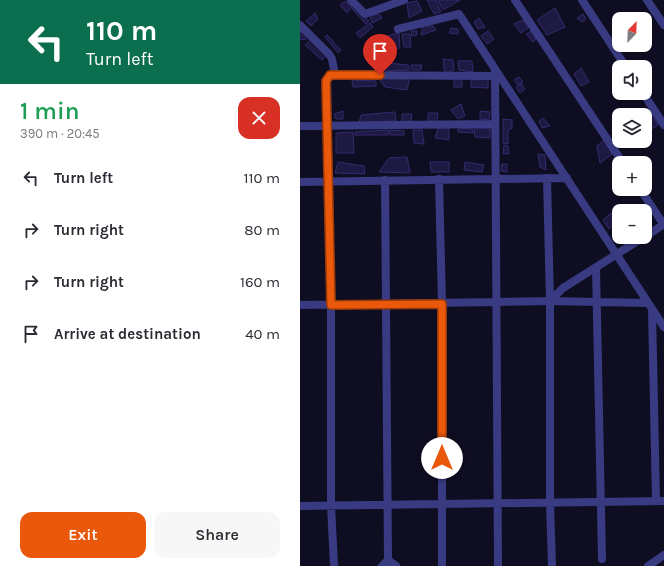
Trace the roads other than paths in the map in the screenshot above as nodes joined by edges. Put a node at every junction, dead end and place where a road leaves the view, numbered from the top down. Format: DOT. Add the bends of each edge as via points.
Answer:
graph roads {
  1 [pos="351,0"];
  2 [pos="404,0"];
  3 [pos="515,0"];
  4 [pos="582,0"];
  5 [pos="647,0"];
  6 [pos="300,25"];
  7 [pos="664,25"];
  8 [pos="398,29"];
  9 [pos="621,60"];
  10 [pos="494,73"];
  11 [pos="335,75"];
  12 [pos="648,100"];
  13 [pos="494,124"];
  14 [pos="664,125"];
  15 [pos="300,126"];
  16 [pos="328,126"];
  17 [pos="618,156"];
  18 [pos="495,178"];
  19 [pos="547,178"];
  20 [pos="567,178"];
  21 [pos="439,179"];
  22 [pos="385,180"];
  23 [pos="328,181"];
  24 [pos="300,182"];
  25 [pos="645,196"];
  26 [pos="664,224"];
  27 [pos="652,232"];
  28 [pos="634,244"];
  29 [pos="617,255"];
  30 [pos="596,268"];
  31 [pos="550,301"];
  32 [pos="497,303"];
  33 [pos="597,303"];
  34 [pos="387,304"];
  35 [pos="442,304"];
  36 [pos="331,305"];
  37 [pos="300,306"];
  38 [pos="650,306"];
  39 [pos="664,327"];
  40 [pos="660,501"];
  41 [pos="550,502"];
  42 [pos="601,502"];
  43 [pos="496,503"];
  44 [pos="442,504"];
  45 [pos="331,505"];
  46 [pos="387,505"];
  47 [pos="300,506"];
  48 [pos="664,555"];
  49 [pos="602,559"];
  50 [pos="388,560"];
  51 [pos="334,566"];
  52 [pos="382,566"];
  53 [pos="396,566"];
  54 [pos="442,566"];
  55 [pos="498,566"];
  56 [pos="552,566"];
  57 [pos="648,566"];
  1 -- 2 [label="street" via="365,14"];
  3 -- 17 [label="street"];
  4 -- 9 [label="street"];
  5 -- 7 [label="street"];
  6 -- 11 [label="street" via="329,54"];
  8 -- 10 [label="street" via="459,14"];
  10 -- 11 [label="street"];
  10 -- 13 [label="street"];
  10 -- 20 [label="street"];
  11 -- 16 [label="street" via="330,75 326,81"];
  12 -- 14 [label="street"];
  13 -- 16 [label="street"];
  13 -- 18 [label="street"];
  15 -- 16 [label="street"];
  16 -- 23 [label="street"];
  18 -- 19 [label="street"];
  18 -- 21 [label="street"];
  18 -- 32 [label="street"];
  19 -- 20 [label="street"];
  19 -- 31 [label="street"];
  20 -- 29 [label="street"];
  21 -- 22 [label="street"];
  21 -- 35 [label="street"];
  22 -- 23 [label="street"];
  22 -- 34 [label="street"];
  23 -- 24 [label="street"];
  23 -- 36 [label="street"];
  25 -- 26 [label="street"];
  26 -- 27 [label="street"];
  28 -- 29 [label="street"];
  29 -- 30 [label="street"];
  29 -- 38 [label="street"];
  30 -- 31 [label="street" via="563,288"];
  30 -- 33 [label="street"];
  31 -- 32 [label="street"];
  31 -- 33 [label="street"];
  31 -- 41 [label="street"];
  32 -- 35 [label="street"];
  32 -- 43 [label="street"];
  33 -- 38 [label="street"];
  33 -- 42 [label="street"];
  34 -- 35 [label="street"];
  34 -- 36 [label="street"];
  34 -- 46 [label="street"];
  35 -- 44 [label="street"];
  36 -- 37 [label="street"];
  36 -- 45 [label="street"];
  38 -- 39 [label="street"];
  38 -- 40 [label="street"];
  40 -- 42 [label="street"];
  41 -- 42 [label="street"];
  41 -- 43 [label="street"];
  41 -- 56 [label="street"];
  42 -- 49 [label="street"];
  43 -- 44 [label="street"];
  43 -- 55 [label="street"];
  44 -- 46 [label="street"];
  44 -- 54 [label="street"];
  45 -- 46 [label="street"];
  45 -- 47 [label="street"];
  45 -- 51 [label="street"];
  46 -- 50 [label="street"];
  48 -- 57 [label="street"];
  50 -- 52 [label="street"];
  50 -- 53 [label="street"];
}
